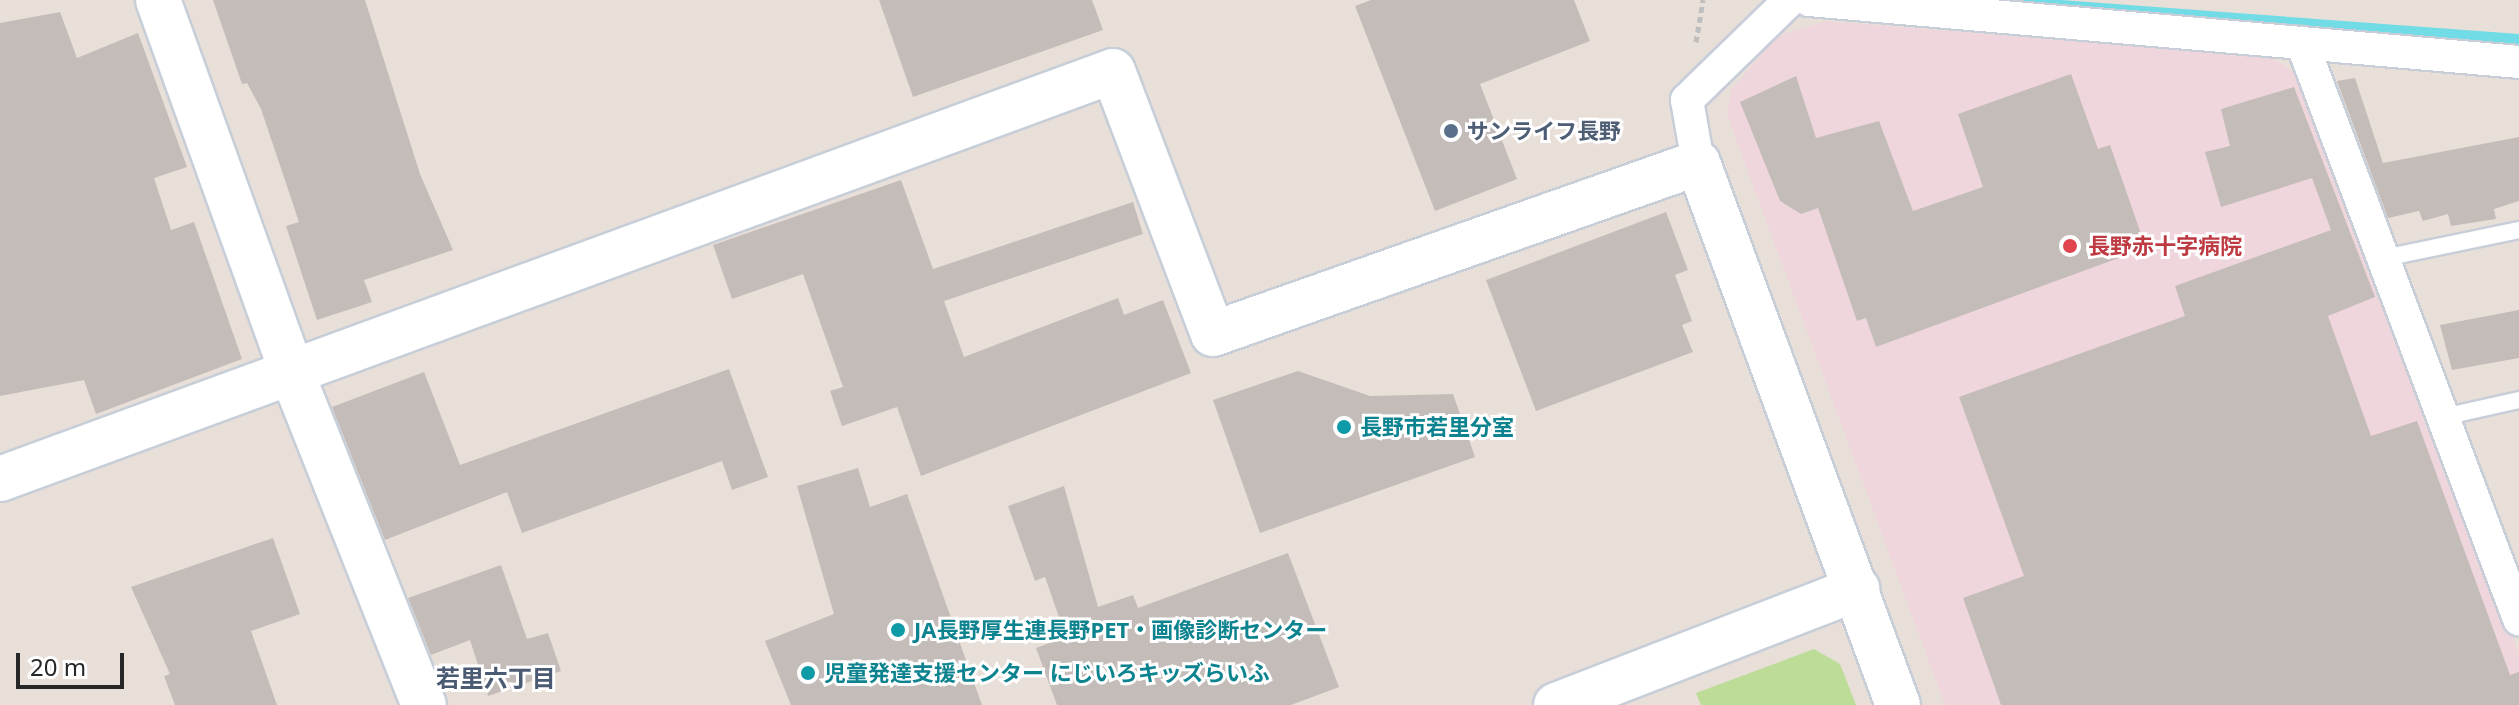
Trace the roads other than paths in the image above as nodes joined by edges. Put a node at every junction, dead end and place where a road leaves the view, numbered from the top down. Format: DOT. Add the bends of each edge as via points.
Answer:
graph roads {
  1 [pos="158,0"];
  2 [pos="1790,0"];
  3 [pos="1809,0"];
  4 [pos="2302,43"];
  5 [pos="2519,62"];
  6 [pos="1698,163"];
  7 [pos="2519,230"];
  8 [pos="2384,258"];
  9 [pos="293,376"];
  10 [pos="2519,400"];
  11 [pos="2443,417"];
  12 [pos="0,479"];
  13 [pos="2513,587"];
  14 [pos="1857,589"];
  15 [pos="2519,619"];
  16 [pos="424,705"];
  17 [pos="1556,705"];
  18 [pos="1898,705"];
  1 -- 9 [label="street"];
  2 -- 6 [label="street" via="1687,100"];
  3 -- 4 [label="street"];
  4 -- 5 [label="street"];
  4 -- 8 [label="street"];
  6 -- 9 [label="street" via="1213,334 1113,71"];
  6 -- 14 [label="street"];
  7 -- 8 [label="lane"];
  8 -- 11 [label="street"];
  9 -- 12 [label="street"];
  9 -- 16 [label="street"];
  10 -- 11 [label="lane"];
  11 -- 13 [label="street"];
  13 -- 15 [label="street"];
  14 -- 17 [label="street"];
  14 -- 18 [label="street"];
}
